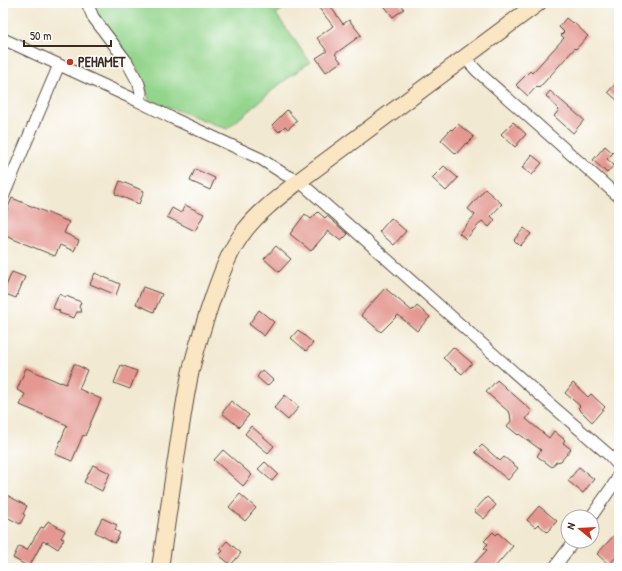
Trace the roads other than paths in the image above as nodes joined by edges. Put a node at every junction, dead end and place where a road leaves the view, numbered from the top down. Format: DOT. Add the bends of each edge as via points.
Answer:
graph roads {
  1 [pos="87,3"];
  2 [pos="538,3"];
  3 [pos="3,39"];
  4 [pos="465,58"];
  5 [pos="59,65"];
  6 [pos="138,101"];
  7 [pos="299,181"];
  8 [pos="3,197"];
  9 [pos="619,197"];
  10 [pos="619,468"];
  11 [pos="619,473"];
  12 [pos="597,509"];
  13 [pos="568,549"];
  14 [pos="160,568"];
  15 [pos="554,568"];
  1 -- 6 [label="street" via="93,17 127,62 139,84 141,92"];
  2 -- 4 [label="street"];
  3 -- 5 [label="street"];
  4 -- 7 [label="street"];
  4 -- 9 [label="street"];
  5 -- 6 [label="street"];
  5 -- 8 [label="street"];
  6 -- 7 [label="street" via="261,159"];
  7 -- 10 [label="street" via="609,455"];
  7 -- 14 [label="street" via="245,230 226,262 217,286 191,372"];
  11 -- 12 [label="street"];
  13 -- 15 [label="street"];
}
